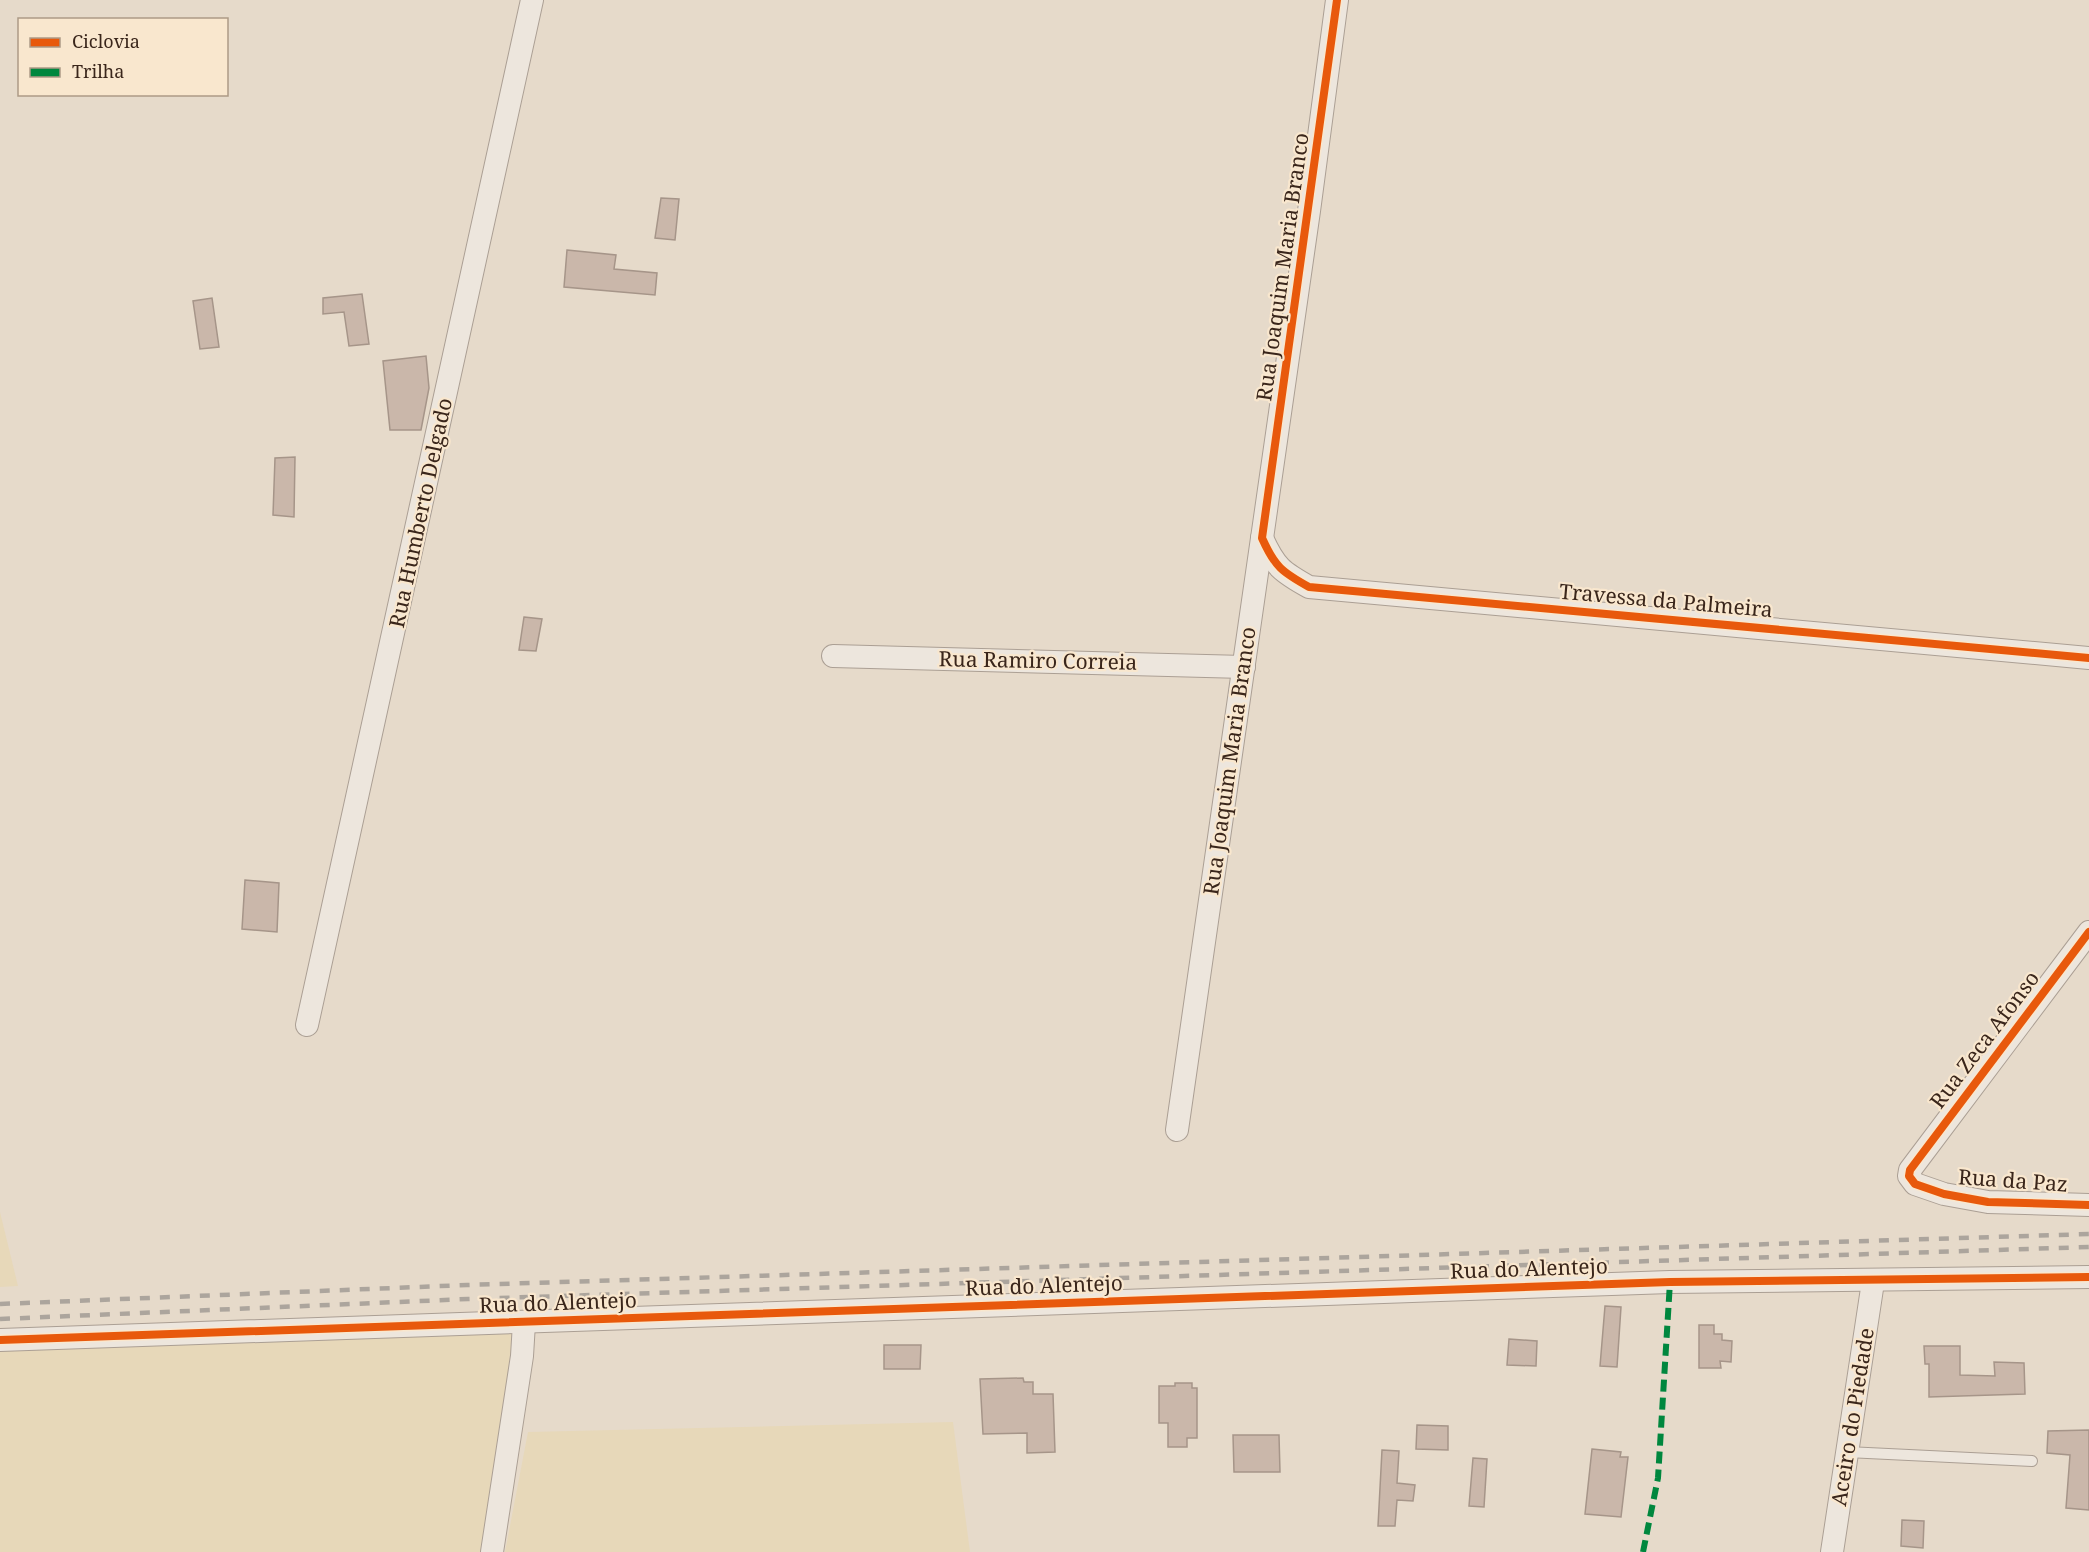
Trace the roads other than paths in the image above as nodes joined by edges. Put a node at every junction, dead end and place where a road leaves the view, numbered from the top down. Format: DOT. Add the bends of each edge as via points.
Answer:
graph roads {
  1 [pos="532,0"];
  2 [pos="1337,0"];
  3 [pos="1262,538"];
  4 [pos="1309,587"];
  5 [pos="1252,609"];
  6 [pos="833,656"];
  7 [pos="2089,658"];
  8 [pos="1244,667"];
  9 [pos="2089,932"];
  10 [pos="307,1025"];
  11 [pos="1177,1130"];
  12 [pos="1910,1170"];
  13 [pos="2089,1205"];
  14 [pos="2089,1277"];
  15 [pos="1874,1282"];
  16 [pos="524,1323"];
  17 [pos="0,1340"];
  18 [pos="1847,1452"];
  19 [pos="2032,1461"];
  20 [pos="492,1552"];
  21 [pos="1832,1552"];
  1 -- 10 [label="street, Rua Humberto Delgado"];
  2 -- 3 [label="street, Rua Joaquim Maria Branco"];
  3 -- 4 [label="street, Travessa da Palmeira" via="1273,562 1284,574"];
  3 -- 5 [label="street, Rua Joaquim Maria Branco"];
  4 -- 5 [label="street, Travessa da Palmeira" via="1283,583"];
  4 -- 7 [label="street, Travessa da Palmeira"];
  5 -- 8 [label="street, Rua Joaquim Maria Branco"];
  6 -- 8 [label="street, Rua Ramiro Correia"];
  8 -- 11 [label="street, Rua Joaquim Maria Branco"];
  9 -- 12 [label="street, Rua Zeca Afonso"];
  12 -- 13 [label="street, Rua da Paz" via="1915,1184 1968,1199"];
  14 -- 15 [label="street, Rua do Alentejo"];
  15 -- 16 [label="street, Rua do Alentejo" via="1670,1282"];
  15 -- 18 [label="street, Aceiro do Piedade"];
  16 -- 17 [label="street, Rua do Alentejo"];
  16 -- 20 [label="street"];
  18 -- 19 [label="lane"];
  18 -- 21 [label="street, Aceiro do Piedade"];
}
